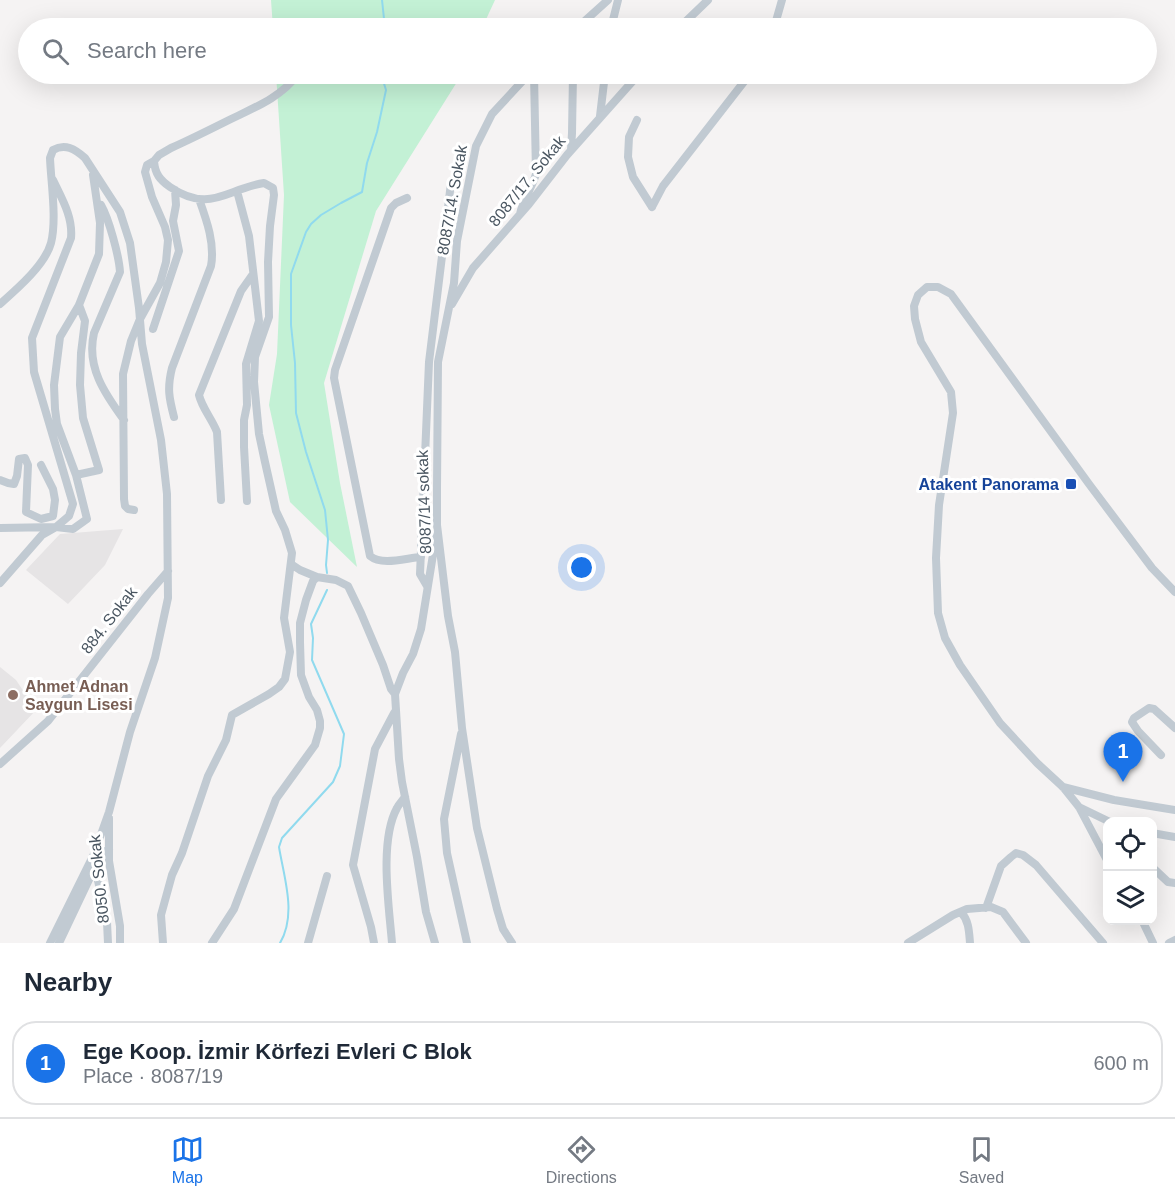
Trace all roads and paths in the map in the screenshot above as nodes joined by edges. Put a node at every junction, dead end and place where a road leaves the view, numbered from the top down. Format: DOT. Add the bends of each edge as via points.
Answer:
graph roads {
  1 [pos="608,0"];
  2 [pos="618,0"];
  3 [pos="708,0"];
  4 [pos="782,0"];
  5 [pos="588,18"];
  6 [pos="614,18"];
  7 [pos="689,18"];
  8 [pos="777,18"];
  9 [pos="290,84"];
  10 [pos="520,84"];
  11 [pos="534,84"];
  12 [pos="573,84"];
  13 [pos="605,84"];
  14 [pos="630,84"];
  15 [pos="742,84"];
  16 [pos="600,117"];
  17 [pos="637,120"];
  18 [pos="571,150"];
  19 [pos="154,161"];
  20 [pos="93,172"];
  21 [pos="51,177"];
  22 [pos="451,183"];
  23 [pos="175,190"];
  24 [pos="237,191"];
  25 [pos="407,198"];
  26 [pos="199,199"];
  27 [pos="98,201"];
  28 [pos="520,214"];
  29 [pos="253,274"];
  30 [pos="0,304"];
  31 [pos="79,305"];
  32 [pos="447,312"];
  33 [pos="140,319"];
  34 [pos="153,329"];
  35 [pos="174,417"];
  36 [pos="125,421"];
  37 [pos="42,465"];
  38 [pos="76,475"];
  39 [pos="0,480"];
  40 [pos="221,500"];
  41 [pos="247,501"];
  42 [pos="134,510"];
  43 [pos="437,525"];
  44 [pos="56,527"];
  45 [pos="0,528"];
  46 [pos="421,556"];
  47 [pos="291,564"];
  48 [pos="168,571"];
  49 [pos="317,577"];
  50 [pos="0,583"];
  51 [pos="427,586"];
  52 [pos="1175,592"];
  53 [pos="395,694"];
  54 [pos="396,711"];
  55 [pos="462,728"];
  56 [pos="1175,728"];
  57 [pos="1161,755"];
  58 [pos="0,764"];
  59 [pos="1063,787"];
  60 [pos="405,797"];
  61 [pos="1079,807"];
  62 [pos="1175,810"];
  63 [pos="109,812"];
  64 [pos="1103,819"];
  65 [pos="1157,833"];
  66 [pos="1175,837"];
  67 [pos="109,849"];
  68 [pos="94,854"];
  69 [pos="1103,854"];
  70 [pos="110,861"];
  71 [pos="95,867"];
  72 [pos="1156,871"];
  73 [pos="327,876"];
  74 [pos="1175,883"];
  75 [pos="983,908"];
  76 [pos="961,912"];
  77 [pos="1144,925"];
  78 [pos="969,926"];
  79 [pos="66,929"];
  80 [pos="1175,940"];
  81 [pos="50,943"];
  82 [pos="59,943"];
  83 [pos="67,943"];
  84 [pos="108,943"];
  85 [pos="120,943"];
  86 [pos="163,943"];
  87 [pos="212,943"];
  88 [pos="308,943"];
  89 [pos="374,943"];
  90 [pos="392,943"];
  91 [pos="435,943"];
  92 [pos="467,943"];
  93 [pos="512,943"];
  94 [pos="908,943"];
  95 [pos="970,943"];
  96 [pos="1026,943"];
  97 [pos="1103,943"];
  98 [pos="1153,943"];
  99 [pos="1169,943"];
  1 -- 5 [label="street"];
  2 -- 6 [label="street"];
  3 -- 7 [label="street"];
  4 -- 8 [label="street"];
  9 -- 19 [label="street" via="274,97 171,148"];
  10 -- 32 [label="street, 8087/14. Sokak" via="492,114 476,146"];
  11 -- 28 [label="street" via="536,174"];
  12 -- 18 [label="street"];
  13 -- 16 [label="street"];
  14 -- 16 [label="street, 8087/17. Sokak"];
  15 -- 17 [label="street" via="663,186 652,207 633,177 628,157 628,137"];
  16 -- 18 [label="street, 8087/17. Sokak"];
  18 -- 28 [label="street, 8087/17. Sokak"];
  19 -- 23 [label="street" via="162,182"];
  19 -- 33 [label="street" via="145,172 168,240 160,283"];
  20 -- 21 [label="street" via="85,158 62,146 53,150 50,158"];
  20 -- 27 [label="street"];
  20 -- 33 [label="street" via="120,212 130,243"];
  21 -- 30 [label="street" via="51,244 38,266"];
  21 -- 44 [label="street" via="69,216 71,238 32,338 34,372 73,504 69,516"];
  22 -- 46 [label="street" via="429,362"];
  23 -- 26 [label="street"];
  23 -- 34 [label="street" via="173,221 178,251"];
  24 -- 26 [label="street"];
  24 -- 29 [label="street" via="249,236"];
  24 -- 47 [label="street" via="264,183 273,188 269,318 255,357 254,382 261,444 276,511 292,553"];
  25 -- 46 [label="street" via="391,208 334,378 370,556 382,561"];
  26 -- 35 [label="street" via="213,254 168,382"];
  27 -- 31 [label="street" via="99,254"];
  27 -- 36 [label="street" via="108,222 120,272 94,333 93,359 106,396"];
  28 -- 32 [label="street, 8087/17. Sokak" via="473,268"];
  29 -- 40 [label="street" via="241,291 199,395 217,432"];
  29 -- 41 [label="street" via="259,321 246,364"];
  31 -- 38 [label="street" via="60,337 54,385 57,424"];
  31 -- 38 [label="street" via="85,321 80,385 83,418 99,470"];
  32 -- 43 [label="street, 8087/14 sokak" via="438,362"];
  33 -- 36 [label="street" via="123,374"];
  33 -- 48 [label="street" via="167,494"];
  36 -- 42 [label="street" via="124,500 128,509"];
  37 -- 39 [label="street" via="55,500 53,516 41,519 26,513 25,458 20,459 14,484"];
  38 -- 44 [label="street" via="87,519 74,529"];
  43 -- 51 [label="street"];
  43 -- 55 [label="street, 8087/14 sokak"];
  44 -- 45 [label="street"];
  44 -- 50 [label="street" via="42,535"];
  46 -- 51 [label="street" via="420,574"];
  47 -- 49 [label="street"];
  47 -- 86 [label="street" via="284,618 290,652 285,679 269,694 232,715 226,740 208,776 172,876 161,915"];
  48 -- 58 [label="street, 884. Sokak" via="48,721"];
  48 -- 63 [label="street" via="168,598 155,658"];
  49 -- 53 [label="street" via="348,586"];
  49 -- 87 [label="street" via="306,600 300,632 301,675 317,710 318,737 276,799 234,909"];
  51 -- 53 [label="street" via="421,629"];
  52 -- 59 [label="street" via="1152,568 951,294 938,287 927,287 914,306 915,319 921,342 951,392 953,413 939,505 938,614 945,638 960,665 1000,723"];
  53 -- 54 [label="street"];
  54 -- 60 [label="street"];
  54 -- 89 [label="street" via="375,749 353,865"];
  55 -- 92 [label="street" via="444,819 447,853"];
  55 -- 93 [label="street" via="477,828 503,929"];
  56 -- 57 [label="street" via="1154,709 1134,718 1132,722 1138,731"];
  59 -- 61 [label="street"];
  59 -- 62 [label="street"];
  60 -- 90 [label="street" via="390,831 386,865"];
  60 -- 91 [label="street"];
  61 -- 64 [label="street"];
  61 -- 69 [label="street"];
  63 -- 67 [label="street, 8050. Sokak"];
  63 -- 68 [label="street"];
  65 -- 66 [label="street"];
  67 -- 68 [label="street"];
  67 -- 70 [label="street, 8050. Sokak"];
  68 -- 71 [label="street, 8050. Sokak"];
  68 -- 81 [label="street"];
  70 -- 71 [label="street"];
  70 -- 85 [label="street, 8050. Sokak"];
  71 -- 79 [label="street"];
  71 -- 84 [label="street, 8050. Sokak"];
  72 -- 74 [label="street"];
  73 -- 88 [label="street"];
  75 -- 76 [label="street"];
  75 -- 78 [label="street"];
  75 -- 96 [label="street" via="1003,912"];
  75 -- 97 [label="street" via="1001,866 1011,856 1023,855"];
  76 -- 78 [label="street"];
  76 -- 94 [label="street"];
  77 -- 98 [label="street"];
  78 -- 95 [label="street"];
  79 -- 82 [label="street"];
  79 -- 83 [label="street"];
  80 -- 99 [label="street"];
}
